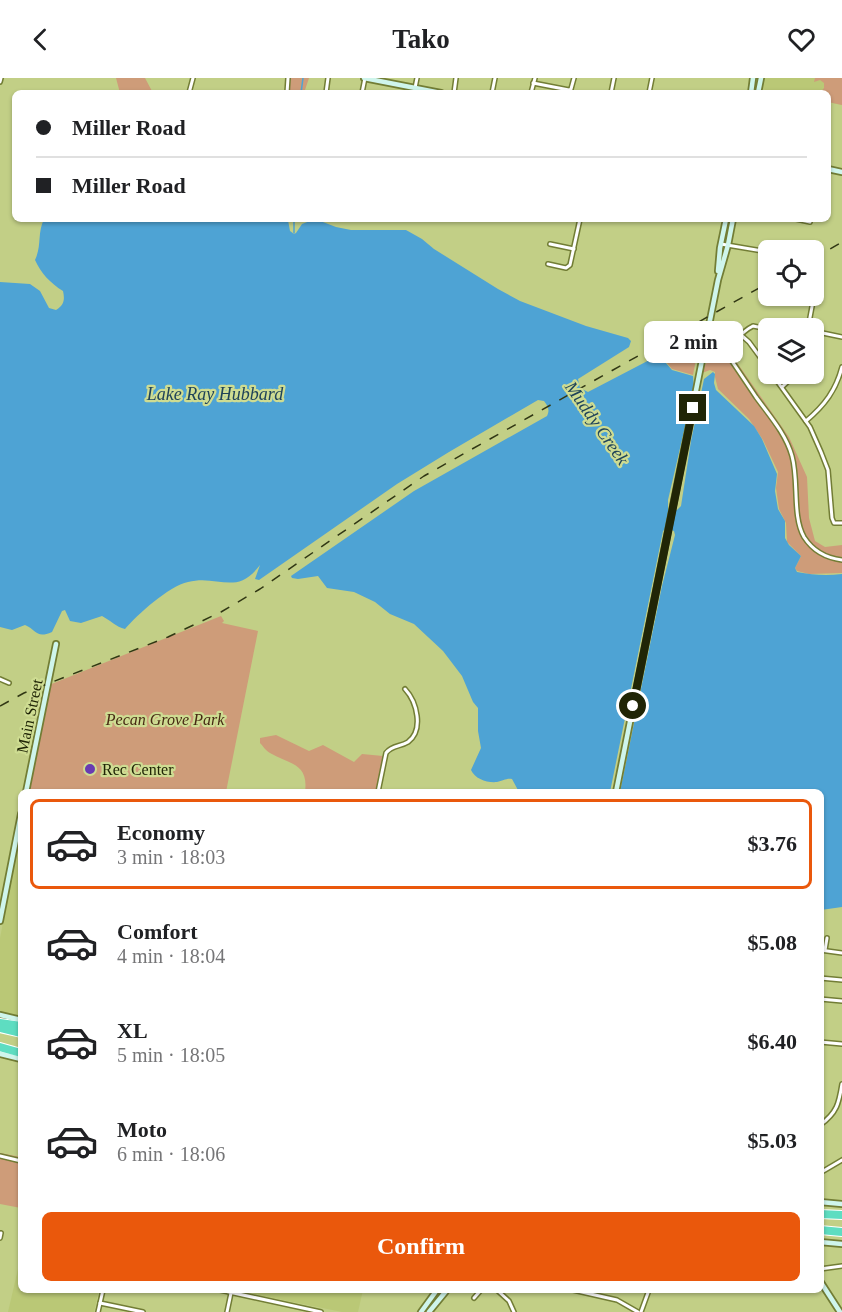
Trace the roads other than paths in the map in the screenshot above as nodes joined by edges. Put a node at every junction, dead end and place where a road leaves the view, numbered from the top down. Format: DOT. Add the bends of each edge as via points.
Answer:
graph roads {
  1 [pos="365,78"];
  2 [pos="417,78"];
  3 [pos="535,78"];
  4 [pos="574,78"];
  5 [pos="533,83"];
  6 [pos="415,88"];
  7 [pos="425,90"];
  8 [pos="532,90"];
  9 [pos="579,222"];
  10 [pos="725,222"];
  11 [pos="732,222"];
  12 [pos="550,244"];
  13 [pos="721,244"];
  14 [pos="728,245"];
  15 [pos="574,249"];
  16 [pos="758,250"];
  17 [pos="548,264"];
  18 [pos="718,280"];
  19 [pos="758,327"];
  20 [pos="824,333"];
  21 [pos="741,335"];
  22 [pos="842,337"];
  23 [pos="725,351"];
  24 [pos="758,354"];
  25 [pos="703,355"];
  26 [pos="842,367"];
  27 [pos="841,376"];
  28 [pos="780,384"];
  29 [pos="785,384"];
  30 [pos="782,387"];
  31 [pos="806,421"];
  32 [pos="842,523"];
  33 [pos="842,560"];
  34 [pos="56,644"];
  35 [pos="0,679"];
  36 [pos="9,682"];
  37 [pos="405,688"];
  38 [pos="27,789"];
  39 [pos="379,789"];
  40 [pos="617,789"];
  41 [pos="18,829"];
  42 [pos="0,921"];
  43 [pos="827,938"];
  44 [pos="824,947"];
  45 [pos="824,950"];
  46 [pos="842,953"];
  47 [pos="824,978"];
  48 [pos="842,980"];
  49 [pos="824,999"];
  50 [pos="842,1001"];
  51 [pos="0,1015"];
  52 [pos="18,1019"];
  53 [pos="0,1023"];
  54 [pos="18,1026"];
  55 [pos="0,1028"];
  56 [pos="18,1032"];
  57 [pos="824,1042"];
  58 [pos="842,1044"];
  59 [pos="0,1045"];
  60 [pos="18,1048"];
  61 [pos="18,1052"];
  62 [pos="0,1054"];
  63 [pos="18,1058"];
  64 [pos="842,1084"];
  65 [pos="824,1122"];
  66 [pos="0,1156"];
  67 [pos="18,1160"];
  68 [pos="842,1160"];
  69 [pos="824,1171"];
  70 [pos="824,1202"];
  71 [pos="842,1204"];
  72 [pos="824,1214"];
  73 [pos="842,1215"];
  74 [pos="824,1230"];
  75 [pos="842,1232"];
  76 [pos="824,1242"];
  77 [pos="842,1244"];
  78 [pos="842,1266"];
  79 [pos="824,1268"];
  80 [pos="824,1287"];
  81 [pos="102,1293"];
  82 [pos="231,1293"];
  83 [pos="236,1293"];
  84 [pos="435,1293"];
  85 [pos="445,1293"];
  86 [pos="478,1293"];
  87 [pos="500,1293"];
  88 [pos="588,1293"];
  89 [pos="602,1293"];
  90 [pos="648,1293"];
  91 [pos="602,1296"];
  92 [pos="474,1298"];
  93 [pos="100,1303"];
  94 [pos="98,1312"];
  95 [pos="143,1312"];
  96 [pos="227,1312"];
  97 [pos="321,1312"];
  98 [pos="421,1312"];
  99 [pos="429,1312"];
  100 [pos="514,1312"];
  101 [pos="640,1312"];
  102 [pos="840,1312"];
  1 -- 6 [label="main road"];
  2 -- 6 [label="street"];
  3 -- 5 [label="street"];
  4 -- 5 [label="street" via="571,89"];
  5 -- 8 [label="street"];
  6 -- 7 [label="main road"];
  9 -- 15 [label="street"];
  10 -- 13 [label="main road"];
  11 -- 14 [label="main road"];
  12 -- 15 [label="street"];
  13 -- 14 [label="street"];
  13 -- 18 [label="main road"];
  14 -- 16 [label="street"];
  14 -- 18 [label="main road"];
  15 -- 17 [label="street" via="568,267"];
  18 -- 25 [label="main road"];
  19 -- 21 [label="street"];
  20 -- 22 [label="street"];
  21 -- 23 [label="street"];
  21 -- 24 [label="street"];
  23 -- 25 [label="street"];
  23 -- 33 [label="street" via="791,451 802,533 817,552"];
  25 -- 40 [label="main road"];
  26 -- 27 [label="street"];
  27 -- 31 [label="street" via="822,408"];
  28 -- 30 [label="street"];
  29 -- 30 [label="street"];
  30 -- 31 [label="street"];
  31 -- 32 [label="street" via="828,470 832,518 834,523"];
  34 -- 38 [label="main road, Main Street"];
  35 -- 36 [label="street"];
  37 -- 39 [label="street" via="416,709 415,735 386,753"];
  41 -- 42 [label="main road"];
  43 -- 44 [label="street"];
  45 -- 46 [label="street"];
  47 -- 48 [label="street"];
  49 -- 50 [label="street"];
  51 -- 52 [label="main road"];
  53 -- 54 [label="highway"];
  55 -- 56 [label="highway"];
  57 -- 58 [label="street"];
  59 -- 60 [label="highway"];
  59 -- 61 [label="highway"];
  62 -- 63 [label="main road"];
  64 -- 65 [label="street" via="838,1107"];
  66 -- 67 [label="street"];
  68 -- 69 [label="street"];
  70 -- 71 [label="main road"];
  72 -- 73 [label="highway"];
  74 -- 75 [label="highway"];
  76 -- 77 [label="main road"];
  78 -- 79 [label="street"];
  80 -- 102 [label="main road"];
  81 -- 93 [label="street"];
  82 -- 96 [label="street"];
  83 -- 97 [label="street"];
  84 -- 98 [label="main road"];
  85 -- 99 [label="main road"];
  86 -- 92 [label="street"];
  87 -- 100 [label="street"];
  88 -- 91 [label="street"];
  89 -- 91 [label="street"];
  90 -- 101 [label="street"];
  91 -- 101 [label="street"];
  93 -- 94 [label="street"];
  93 -- 95 [label="street"];
}
